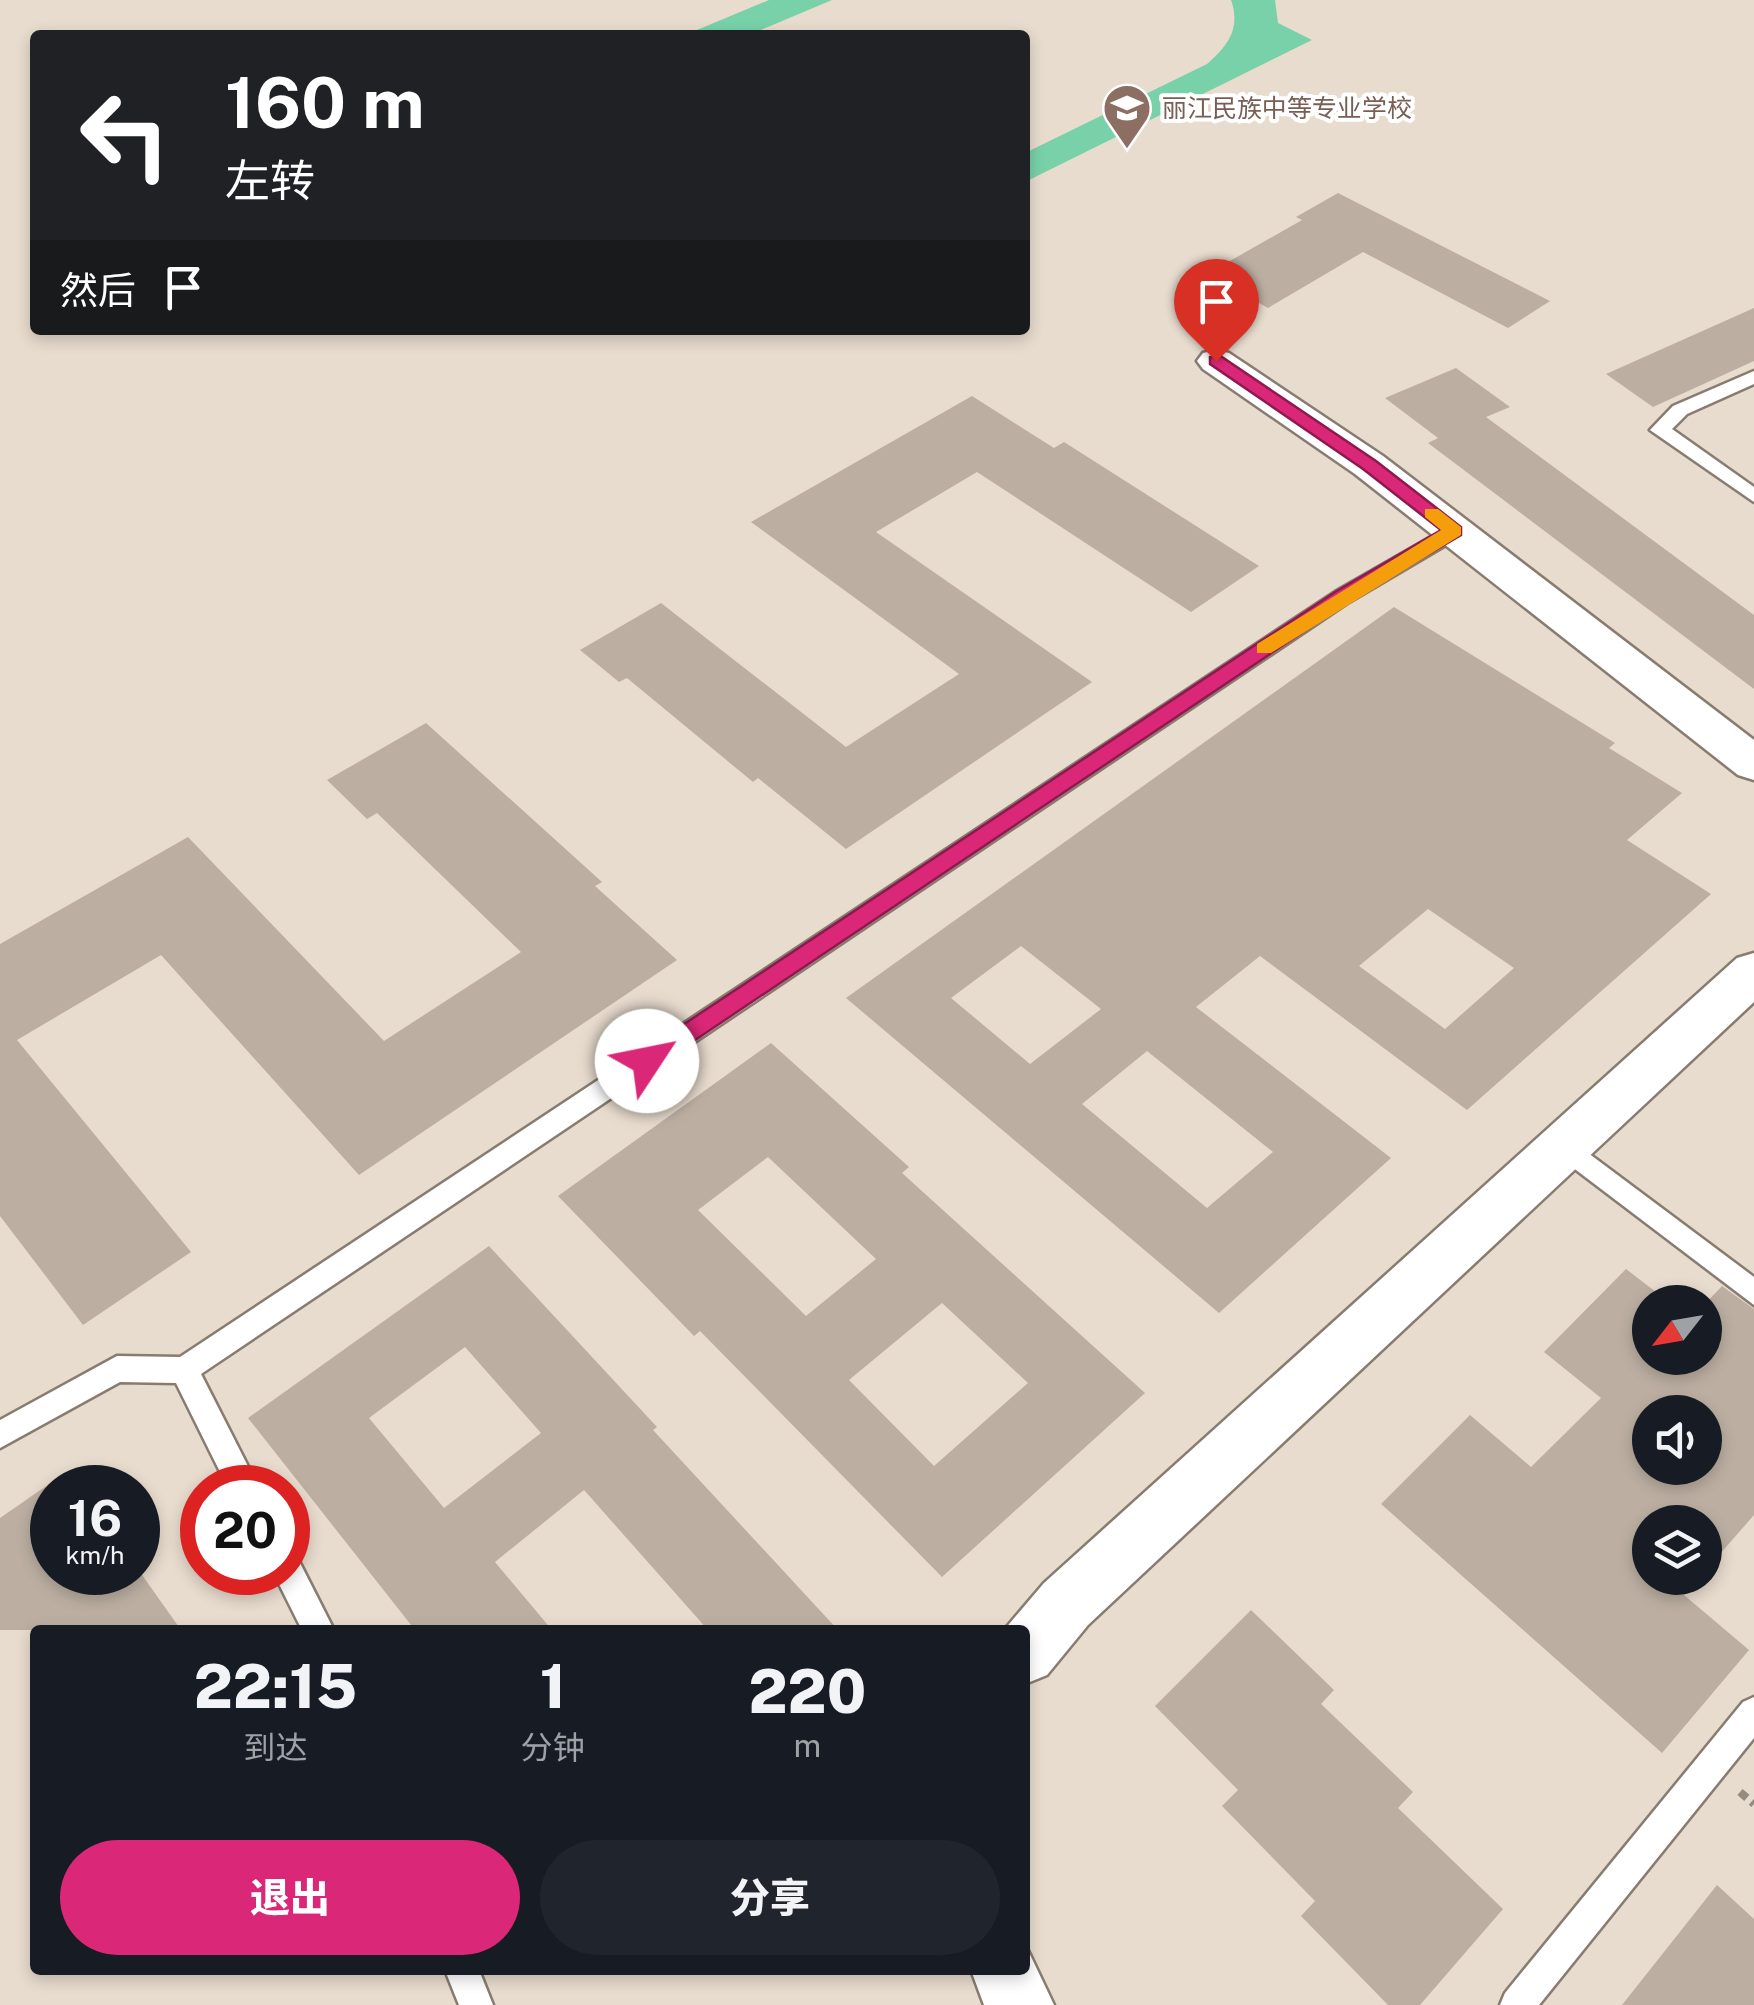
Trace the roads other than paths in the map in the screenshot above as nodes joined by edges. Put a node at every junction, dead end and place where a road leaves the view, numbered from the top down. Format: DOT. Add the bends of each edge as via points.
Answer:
graph roads {
  1 [pos="1216,361"];
  2 [pos="1754,377"];
  3 [pos="1754,496"];
  4 [pos="1454,531"];
  5 [pos="1754,764"];
  6 [pos="1754,972"];
  7 [pos="1564,1146"];
  8 [pos="1754,1293"];
  9 [pos="184,1370"];
  10 [pos="0,1436"];
  11 [pos="232,1465"];
  12 [pos="300,1595"];
  13 [pos="315,1625"];
  14 [pos="1030,1646"];
  15 [pos="1754,1713"];
  16 [pos="464,1975"];
  17 [pos="1007,1975"];
  18 [pos="476,2005"];
  19 [pos="1019,2005"];
  20 [pos="1517,2005"];
  1 -- 4 [label="street"];
  2 -- 3 [label="lane" via="1680,410 1660,430"];
  4 -- 5 [label="street"];
  4 -- 9 [label="lane" via="1342,596"];
  6 -- 7 [label="street"];
  7 -- 8 [label="lane"];
  7 -- 14 [label="street" via="1066,1604"];
  9 -- 10 [label="lane" via="117,1369"];
  9 -- 11 [label="lane"];
  12 -- 13 [label="lane"];
  15 -- 20 [label="lane"];
  16 -- 18 [label="lane"];
  17 -- 19 [label="street"];
}
